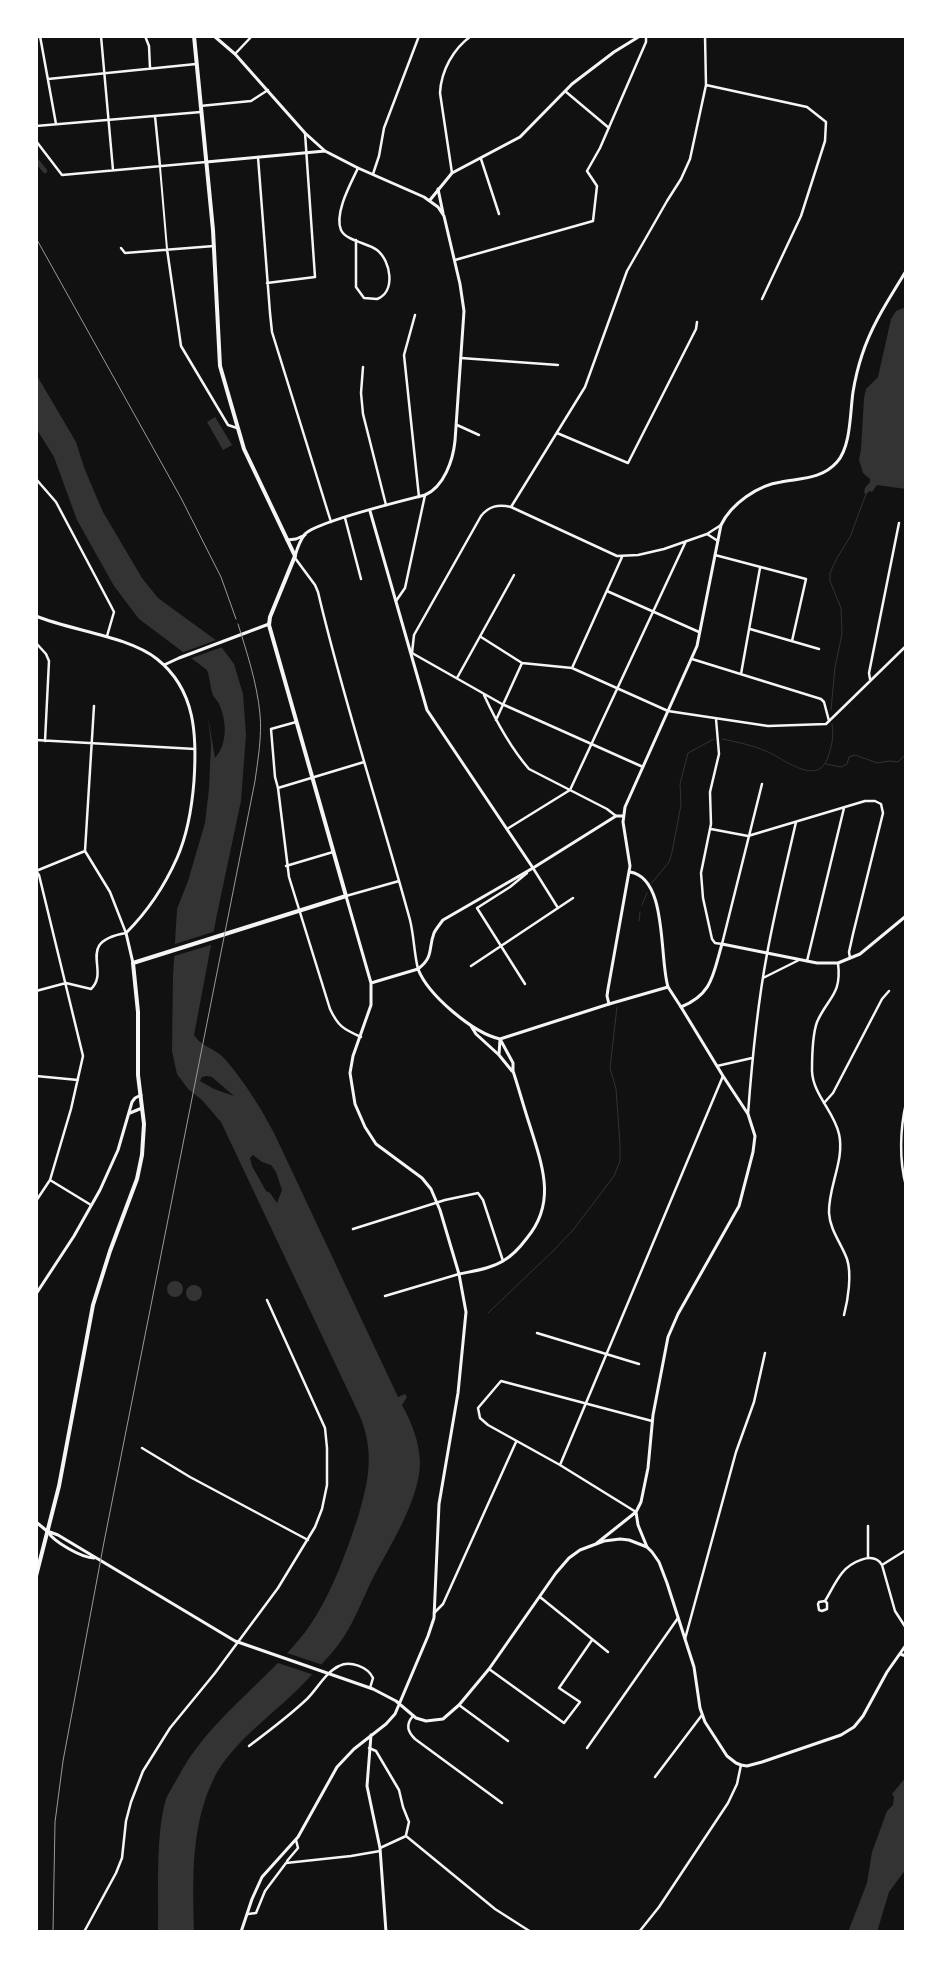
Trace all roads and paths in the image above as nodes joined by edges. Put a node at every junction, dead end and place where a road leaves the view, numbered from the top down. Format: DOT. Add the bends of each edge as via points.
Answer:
graph roads {
  1 [pos="40,36"];
  2 [pos="101,36"];
  3 [pos="145,36"];
  4 [pos="194,36"];
  5 [pos="214,36"];
  6 [pos="252,36"];
  7 [pos="419,36"];
  8 [pos="471,36"];
  9 [pos="640,36"];
  10 [pos="646,36"];
  11 [pos="704,36"];
  12 [pos="235,54"];
  13 [pos="196,64"];
  14 [pos="150,68"];
  15 [pos="105,73"];
  16 [pos="48,78"];
  17 [pos="706,86"];
  18 [pos="268,90"];
  19 [pos="564,90"];
  20 [pos="200,106"];
  21 [pos="201,112"];
  22 [pos="155,115"];
  23 [pos="109,120"];
  24 [pos="56,124"];
  25 [pos="36,126"];
  26 [pos="609,128"];
  27 [pos="305,133"];
  28 [pos="36,142"];
  29 [pos="325,151"];
  30 [pos="307,152"];
  31 [pos="258,157"];
  32 [pos="481,159"];
  33 [pos="206,162"];
  34 [pos="160,166"];
  35 [pos="358,168"];
  36 [pos="113,170"];
  37 [pos="452,173"];
  38 [pos="373,174"];
  39 [pos="438,189"];
  40 [pos="430,200"];
  41 [pos="499,214"];
  42 [pos="444,216"];
  43 [pos="356,240"];
  44 [pos="214,246"];
  45 [pos="121,248"];
  46 [pos="167,249"];
  47 [pos="455,260"];
  48 [pos="906,271"];
  49 [pos="267,283"];
  50 [pos="762,299"];
  51 [pos="415,315"];
  52 [pos="697,322"];
  53 [pos="461,358"];
  54 [pos="558,365"];
  55 [pos="363,367"];
  56 [pos="457,425"];
  57 [pos="237,428"];
  58 [pos="557,433"];
  59 [pos="479,435"];
  60 [pos="36,479"];
  61 [pos="425,495"];
  62 [pos="419,497"];
  63 [pos="386,506"];
  64 [pos="511,507"];
  65 [pos="370,511"];
  66 [pos="345,518"];
  67 [pos="331,522"];
  68 [pos="899,523"];
  69 [pos="721,525"];
  70 [pos="706,534"];
  71 [pos="305,535"];
  72 [pos="286,540"];
  73 [pos="718,541"];
  74 [pos="686,542"];
  75 [pos="715,555"];
  76 [pos="295,556"];
  77 [pos="622,557"];
  78 [pos="760,568"];
  79 [pos="514,575"];
  80 [pos="361,579"];
  81 [pos="607,592"];
  82 [pos="396,601"];
  83 [pos="653,612"];
  84 [pos="36,616"];
  85 [pos="270,624"];
  86 [pos="750,630"];
  87 [pos="700,633"];
  88 [pos="481,637"];
  89 [pos="107,638"];
  90 [pos="792,641"];
  91 [pos="36,643"];
  92 [pos="905,648"];
  93 [pos="819,649"];
  94 [pos="412,653"];
  95 [pos="692,659"];
  96 [pos="522,663"];
  97 [pos="164,665"];
  98 [pos="572,668"];
  99 [pos="741,674"];
  100 [pos="457,678"];
  101 [pos="870,679"];
  102 [pos="618,688"];
  103 [pos="483,694"];
  104 [pos="502,704"];
  105 [pos="94,706"];
  106 [pos="668,711"];
  107 [pos="716,719"];
  108 [pos="496,720"];
  109 [pos="829,721"];
  110 [pos="296,722"];
  111 [pos="36,740"];
  112 [pos="45,741"];
  113 [pos="91,744"];
  114 [pos="592,746"];
  115 [pos="196,749"];
  116 [pos="364,762"];
  117 [pos="642,767"];
  118 [pos="312,778"];
  119 [pos="762,784"];
  120 [pos="278,788"];
  121 [pos="570,790"];
  122 [pos="844,808"];
  123 [pos="616,816"];
  124 [pos="623,816"];
  125 [pos="796,822"];
  126 [pos="506,829"];
  127 [pos="711,829"];
  128 [pos="748,836"];
  129 [pos="85,851"];
  130 [pos="333,852"];
  131 [pos="286,866"];
  132 [pos="533,868"];
  133 [pos="36,871"];
  134 [pos="630,872"];
  135 [pos="399,881"];
  136 [pos="346,896"];
  137 [pos="573,898"];
  138 [pos="558,908"];
  139 [pos="300,911"];
  140 [pos="906,916"];
  141 [pos="126,933"];
  142 [pos="722,944"];
  143 [pos="501,947"];
  144 [pos="767,953"];
  145 [pos="850,959"];
  146 [pos="801,960"];
  147 [pos="807,961"];
  148 [pos="133,963"];
  149 [pos="838,963"];
  150 [pos="471,966"];
  151 [pos="418,969"];
  152 [pos="763,978"];
  153 [pos="66,983"];
  154 [pos="371,983"];
  155 [pos="525,984"];
  156 [pos="668,987"];
  157 [pos="36,991"];
  158 [pos="890,991"];
  159 [pos="610,1004"];
  160 [pos="681,1007"];
  161 [pos="470,1024"];
  162 [pos="360,1037"];
  163 [pos="500,1039"];
  164 [pos="499,1055"];
  165 [pos="752,1058"];
  166 [pos="717,1066"];
  167 [pos="513,1071"];
  168 [pos="36,1076"];
  169 [pos="723,1076"];
  170 [pos="78,1080"];
  171 [pos="141,1095"];
  172 [pos="824,1103"];
  173 [pos="906,1103"];
  174 [pos="142,1108"];
  175 [pos="129,1114"];
  176 [pos="748,1114"];
  177 [pos="50,1180"];
  178 [pos="906,1186"];
  179 [pos="36,1201"];
  180 [pos="438,1203"];
  181 [pos="92,1206"];
  182 [pos="353,1229"];
  183 [pos="503,1261"];
  184 [pos="459,1274"];
  185 [pos="36,1294"];
  186 [pos="385,1296"];
  187 [pos="267,1300"];
  188 [pos="844,1315"];
  189 [pos="538,1333"];
  190 [pos="606,1354"];
  191 [pos="765,1354"];
  192 [pos="639,1364"];
  193 [pos="586,1404"];
  194 [pos="652,1421"];
  195 [pos="516,1442"];
  196 [pos="142,1448"];
  197 [pos="560,1465"];
  198 [pos="636,1512"];
  199 [pos="36,1522"];
  200 [pos="868,1526"];
  201 [pos="47,1531"];
  202 [pos="308,1540"];
  203 [pos="597,1543"];
  204 [pos="647,1547"];
  205 [pos="906,1550"];
  206 [pos="868,1558"];
  207 [pos="882,1565"];
  208 [pos="36,1576"];
  209 [pos="540,1597"];
  210 [pos="825,1601"];
  211 [pos="434,1613"];
  212 [pos="679,1618"];
  213 [pos="906,1628"];
  214 [pos="685,1639"];
  215 [pos="592,1640"];
  216 [pos="237,1642"];
  217 [pos="906,1645"];
  218 [pos="608,1652"];
  219 [pos="900,1654"];
  220 [pos="906,1656"];
  221 [pos="489,1669"];
  222 [pos="370,1688"];
  223 [pos="400,1704"];
  224 [pos="459,1706"];
  225 [pos="702,1715"];
  226 [pos="413,1716"];
  227 [pos="371,1736"];
  228 [pos="365,1740"];
  229 [pos="508,1741"];
  230 [pos="249,1746"];
  231 [pos="369,1748"];
  232 [pos="588,1748"];
  233 [pos="741,1765"];
  234 [pos="655,1777"];
  235 [pos="502,1803"];
  236 [pos="406,1836"];
  237 [pos="296,1840"];
  238 [pos="380,1849"];
  239 [pos="286,1862"];
  240 [pos="246,1913"];
  241 [pos="84,1932"];
  242 [pos="241,1932"];
  243 [pos="386,1932"];
  244 [pos="531,1932"];
  245 [pos="640,1932"];
  1 -- 16 [label="street"];
  2 -- 15 [label="street"];
  3 -- 14 [label="street"];
  4 -- 13 [label="main road"];
  5 -- 12 [label="main road"];
  6 -- 12 [label="street"];
  7 -- 38 [label="street" via="384,128"];
  8 -- 37 [label="street" via="454,54 441,83"];
  9 -- 19 [label="main road"];
  10 -- 26 [label="street"];
  11 -- 17 [label="street"];
  12 -- 18 [label="main road"];
  13 -- 14 [label="street"];
  13 -- 20 [label="main road"];
  14 -- 15 [label="street"];
  15 -- 16 [label="street"];
  15 -- 23 [label="street"];
  16 -- 24 [label="street"];
  17 -- 50 [label="street" via="807,107 826,122 825,141 801,216"];
  17 -- 58 [label="street" via="688,166 627,271 589,379"];
  18 -- 20 [label="street" via="251,101"];
  18 -- 27 [label="main road"];
  19 -- 26 [label="street"];
  19 -- 32 [label="main road" via="520,137"];
  20 -- 21 [label="main road"];
  21 -- 22 [label="street"];
  21 -- 33 [label="main road"];
  22 -- 23 [label="street"];
  22 -- 34 [label="street"];
  23 -- 24 [label="street"];
  23 -- 36 [label="street"];
  24 -- 25 [label="street"];
  26 -- 47 [label="street" via="587,170 597,186 593,221"];
  27 -- 29 [label="main road"];
  27 -- 30 [label="street"];
  28 -- 36 [label="street" via="62,175"];
  29 -- 30 [label="main road"];
  29 -- 35 [label="main road"];
  30 -- 31 [label="main road"];
  30 -- 49 [label="street" via="315,277"];
  31 -- 33 [label="main road"];
  31 -- 49 [label="street"];
  32 -- 37 [label="main road"];
  32 -- 41 [label="street"];
  33 -- 34 [label="street"];
  33 -- 44 [label="main road"];
  34 -- 36 [label="street"];
  34 -- 46 [label="street"];
  35 -- 38 [label="main road"];
  35 -- 43 [label="street" via="339,216 343,232"];
  37 -- 39 [label="main road"];
  38 -- 40 [label="main road"];
  39 -- 40 [label="main road"];
  39 -- 42 [label="main road"];
  40 -- 42 [label="main road"];
  42 -- 47 [label="main road"];
  43 -- 43 [label="street" via="375,249 385,260 389,285 386,293 377,299 364,298 356,287"];
  44 -- 46 [label="street"];
  44 -- 57 [label="main road" via="218,351"];
  45 -- 46 [label="street" via="124,253"];
  46 -- 57 [label="street" via="181,346 228,425"];
  47 -- 53 [label="main road" via="464,311"];
  48 -- 69 [label="main road" via="868,339 853,389 845,446 840,459 815,477 760,489 735,506"];
  49 -- 67 [label="street" via="272,332"];
  51 -- 62 [label="street" via="404,355"];
  52 -- 58 [label="street" via="628,463"];
  53 -- 54 [label="street"];
  53 -- 56 [label="main road"];
  55 -- 63 [label="street" via="363,414"];
  56 -- 59 [label="street"];
  56 -- 61 [label="main road" via="452,461 437,485"];
  57 -- 72 [label="main road"];
  58 -- 64 [label="street"];
  60 -- 89 [label="street" via="58,506 114,612"];
  61 -- 62 [label="main road"];
  61 -- 82 [label="street" via="405,588"];
  62 -- 63 [label="main road"];
  63 -- 65 [label="main road"];
  64 -- 77 [label="street"];
  64 -- 94 [label="street" via="494,506 481,516 414,635"];
  65 -- 66 [label="main road"];
  65 -- 82 [label="main road"];
  66 -- 67 [label="main road"];
  66 -- 80 [label="street"];
  67 -- 71 [label="main road"];
  68 -- 101 [label="street"];
  69 -- 70 [label="street"];
  69 -- 73 [label="main road"];
  70 -- 73 [label="street"];
  70 -- 74 [label="street"];
  71 -- 72 [label="main road"];
  71 -- 76 [label="main road"];
  72 -- 76 [label="main road"];
  73 -- 75 [label="main road"];
  74 -- 77 [label="street" via="655,552"];
  74 -- 83 [label="street"];
  75 -- 78 [label="street"];
  75 -- 87 [label="main road"];
  76 -- 85 [label="main road"];
  76 -- 116 [label="street" via="317,589"];
  77 -- 81 [label="street"];
  78 -- 86 [label="street"];
  78 -- 90 [label="street" via="806,579"];
  79 -- 88 [label="street"];
  81 -- 83 [label="street"];
  81 -- 98 [label="street"];
  82 -- 94 [label="main road"];
  83 -- 87 [label="street"];
  83 -- 102 [label="street"];
  84 -- 89 [label="main road"];
  85 -- 97 [label="main road"];
  85 -- 110 [label="main road"];
  86 -- 90 [label="street"];
  86 -- 99 [label="street"];
  87 -- 95 [label="main road"];
  88 -- 96 [label="street"];
  88 -- 100 [label="street"];
  89 -- 97 [label="main road" via="141,649"];
  90 -- 93 [label="street"];
  91 -- 112 [label="street" via="49,661"];
  92 -- 101 [label="street"];
  94 -- 100 [label="street"];
  94 -- 126 [label="main road" via="427,710"];
  95 -- 99 [label="street"];
  95 -- 106 [label="main road"];
  96 -- 98 [label="street"];
  96 -- 104 [label="street"];
  97 -- 115 [label="main road" via="189,706"];
  98 -- 102 [label="street"];
  99 -- 109 [label="street" via="821,699"];
  100 -- 103 [label="street"];
  101 -- 109 [label="street"];
  102 -- 106 [label="street"];
  102 -- 114 [label="street"];
  103 -- 104 [label="street"];
  103 -- 108 [label="street"];
  104 -- 108 [label="street"];
  104 -- 114 [label="street"];
  105 -- 113 [label="street"];
  106 -- 107 [label="street"];
  106 -- 117 [label="main road"];
  107 -- 109 [label="street" via="768,726 819,725"];
  107 -- 127 [label="street" via="719,754 710,792"];
  108 -- 121 [label="street" via="529,769"];
  110 -- 118 [label="main road"];
  110 -- 120 [label="street" via="271,729"];
  111 -- 112 [label="street"];
  112 -- 113 [label="street"];
  113 -- 115 [label="street"];
  113 -- 129 [label="street"];
  114 -- 117 [label="street"];
  114 -- 121 [label="street"];
  115 -- 141 [label="main road" via="191,812 180,850 164,882"];
  116 -- 118 [label="street"];
  116 -- 135 [label="street"];
  117 -- 124 [label="main road"];
  118 -- 120 [label="street"];
  118 -- 130 [label="main road"];
  119 -- 128 [label="street"];
  120 -- 131 [label="street"];
  121 -- 123 [label="street"];
  121 -- 126 [label="street"];
  122 -- 125 [label="street"];
  122 -- 145 [label="street" via="866,801 877,801 883,807"];
  122 -- 147 [label="street"];
  123 -- 124 [label="main road"];
  123 -- 132 [label="main road"];
  124 -- 134 [label="main road"];
  125 -- 128 [label="street"];
  125 -- 144 [label="street"];
  126 -- 132 [label="main road"];
  127 -- 128 [label="street"];
  127 -- 142 [label="street" via="701,879 712,939"];
  128 -- 142 [label="street"];
  129 -- 133 [label="street"];
  129 -- 141 [label="street" via="110,892"];
  130 -- 131 [label="street"];
  130 -- 136 [label="main road"];
  131 -- 139 [label="street"];
  132 -- 138 [label="street"];
  132 -- 143 [label="street" via="477,908"];
  132 -- 151 [label="main road" via="443,920 434,933 429,958"];
  133 -- 153 [label="street"];
  134 -- 156 [label="main road" via="641,877 658,904"];
  134 -- 159 [label="main road" via="608,989"];
  135 -- 136 [label="street"];
  135 -- 151 [label="street" via="411,923"];
  136 -- 139 [label="main road"];
  136 -- 154 [label="main road"];
  137 -- 138 [label="street"];
  138 -- 143 [label="street"];
  139 -- 148 [label="main road"];
  139 -- 162 [label="street" via="336,1022 344,1030"];
  140 -- 145 [label="main road"];
  141 -- 148 [label="main road"];
  141 -- 153 [label="street" via="108,938 100,945 94,987 88,989"];
  142 -- 144 [label="main road"];
  142 -- 160 [label="main road" via="708,987"];
  143 -- 150 [label="street"];
  143 -- 155 [label="street"];
  144 -- 146 [label="main road"];
  144 -- 152 [label="street"];
  145 -- 149 [label="main road"];
  146 -- 147 [label="main road"];
  146 -- 152 [label="street"];
  147 -- 149 [label="main road"];
  148 -- 171 [label="main road"];
  149 -- 172 [label="street" via="837,991 818,1021 814,1035 812,1077"];
  151 -- 154 [label="main road"];
  151 -- 161 [label="main road" via="431,991"];
  152 -- 165 [label="street"];
  153 -- 157 [label="street"];
  153 -- 170 [label="street" via="83,1050"];
  154 -- 162 [label="main road" via="371,1005"];
  156 -- 159 [label="main road"];
  156 -- 160 [label="main road"];
  158 -- 172 [label="street" via="882,1000 833,1093"];
  159 -- 163 [label="main road"];
  160 -- 166 [label="main road"];
  161 -- 163 [label="main road"];
  161 -- 164 [label="main road"];
  162 -- 180 [label="main road" via="350,1073 355,1104 365,1127 380,1147 422,1178"];
  163 -- 164 [label="main road"];
  163 -- 167 [label="main road" via="513,1064"];
  164 -- 167 [label="main road"];
  165 -- 166 [label="street"];
  165 -- 176 [label="street"];
  166 -- 169 [label="main road"];
  167 -- 183 [label="main road" via="541,1161 545,1197 541,1215 532,1232"];
  168 -- 170 [label="street"];
  169 -- 176 [label="main road"];
  169 -- 190 [label="street"];
  170 -- 177 [label="street"];
  171 -- 174 [label="main road"];
  171 -- 175 [label="main road" via="133,1100"];
  172 -- 188 [label="street" via="840,1140 829,1214 831,1227 848,1264 848,1301"];
  173 -- 178 [label="street" via="902,1127"];
  174 -- 175 [label="main road"];
  174 -- 201 [label="main road" via="143,1141 139,1171 93,1305"];
  175 -- 181 [label="main road" via="118,1150"];
  176 -- 194 [label="main road" via="755,1136 739,1206 672,1325"];
  177 -- 179 [label="street"];
  177 -- 181 [label="street"];
  180 -- 182 [label="street"];
  180 -- 183 [label="street" via="472,1193 481,1195"];
  180 -- 184 [label="main road"];
  181 -- 185 [label="main road"];
  183 -- 184 [label="main road"];
  184 -- 186 [label="street"];
  184 -- 211 [label="main road" via="466,1329 439,1504"];
  187 -- 202 [label="street" via="325,1428 327,1485 322,1508"];
  189 -- 190 [label="street"];
  190 -- 192 [label="street"];
  190 -- 193 [label="street"];
  191 -- 214 [label="street"];
  193 -- 194 [label="street"];
  193 -- 195 [label="street" via="501,1381 478,1408 478,1414 483,1421"];
  193 -- 197 [label="street"];
  194 -- 198 [label="main road" via="648,1468"];
  195 -- 197 [label="street"];
  195 -- 211 [label="street" via="443,1604"];
  196 -- 202 [label="street"];
  197 -- 198 [label="street"];
  198 -- 203 [label="main road"];
  198 -- 204 [label="main road"];
  199 -- 201 [label="main road"];
  200 -- 206 [label="street"];
  201 -- 208 [label="main road"];
  201 -- 216 [label="main road" via="56,1540 86,1557 94,1558"];
  202 -- 216 [label="street" via="278,1588"];
  203 -- 204 [label="main road" via="625,1539"];
  203 -- 209 [label="main road" via="569,1558"];
  204 -- 212 [label="main road" via="659,1562"];
  205 -- 207 [label="street"];
  206 -- 207 [label="street" via="879,1560"];
  206 -- 210 [label="street" via="844,1571"];
  207 -- 213 [label="street" via="896,1611"];
  209 -- 215 [label="street"];
  209 -- 221 [label="main road"];
  210 -- 210 [label="street" via="819,1602 819,1610 827,1609"];
  211 -- 223 [label="main road"];
  212 -- 214 [label="main road"];
  212 -- 232 [label="street"];
  214 -- 225 [label="main road" via="696,1674"];
  215 -- 218 [label="street"];
  215 -- 221 [label="street" via="560,1688 580,1702 564,1723"];
  216 -- 222 [label="main road"];
  216 -- 241 [label="street" via="170,1728 143,1771 126,1822 122,1858"];
  217 -- 219 [label="main road"];
  219 -- 220 [label="main road"];
  219 -- 233 [label="main road" via="854,1728 762,1762"];
  221 -- 224 [label="main road"];
  222 -- 223 [label="main road"];
  222 -- 230 [label="street" via="373,1678 368,1670 341,1665 294,1711"];
  223 -- 226 [label="main road"];
  223 -- 227 [label="main road" via="392,1719"];
  224 -- 226 [label="main road" via="437,1721 423,1721"];
  224 -- 229 [label="street"];
  225 -- 233 [label="main road" via="727,1756"];
  225 -- 234 [label="street"];
  226 -- 235 [label="street" via="408,1729 415,1740"];
  227 -- 228 [label="main road"];
  227 -- 231 [label="main road"];
  228 -- 231 [label="main road"];
  228 -- 237 [label="main road" via="339,1765"];
  231 -- 236 [label="street" via="377,1752 399,1790 409,1822"];
  231 -- 238 [label="main road" via="366,1786"];
  233 -- 245 [label="street" via="728,1803"];
  236 -- 238 [label="street"];
  236 -- 244 [label="street" via="495,1909"];
  237 -- 239 [label="street" via="298,1848"];
  237 -- 240 [label="main road" via="262,1877"];
  238 -- 239 [label="street" via="351,1856"];
  238 -- 243 [label="main road"];
  239 -- 240 [label="street" via="265,1891 256,1913"];
  240 -- 242 [label="main road"];
}
